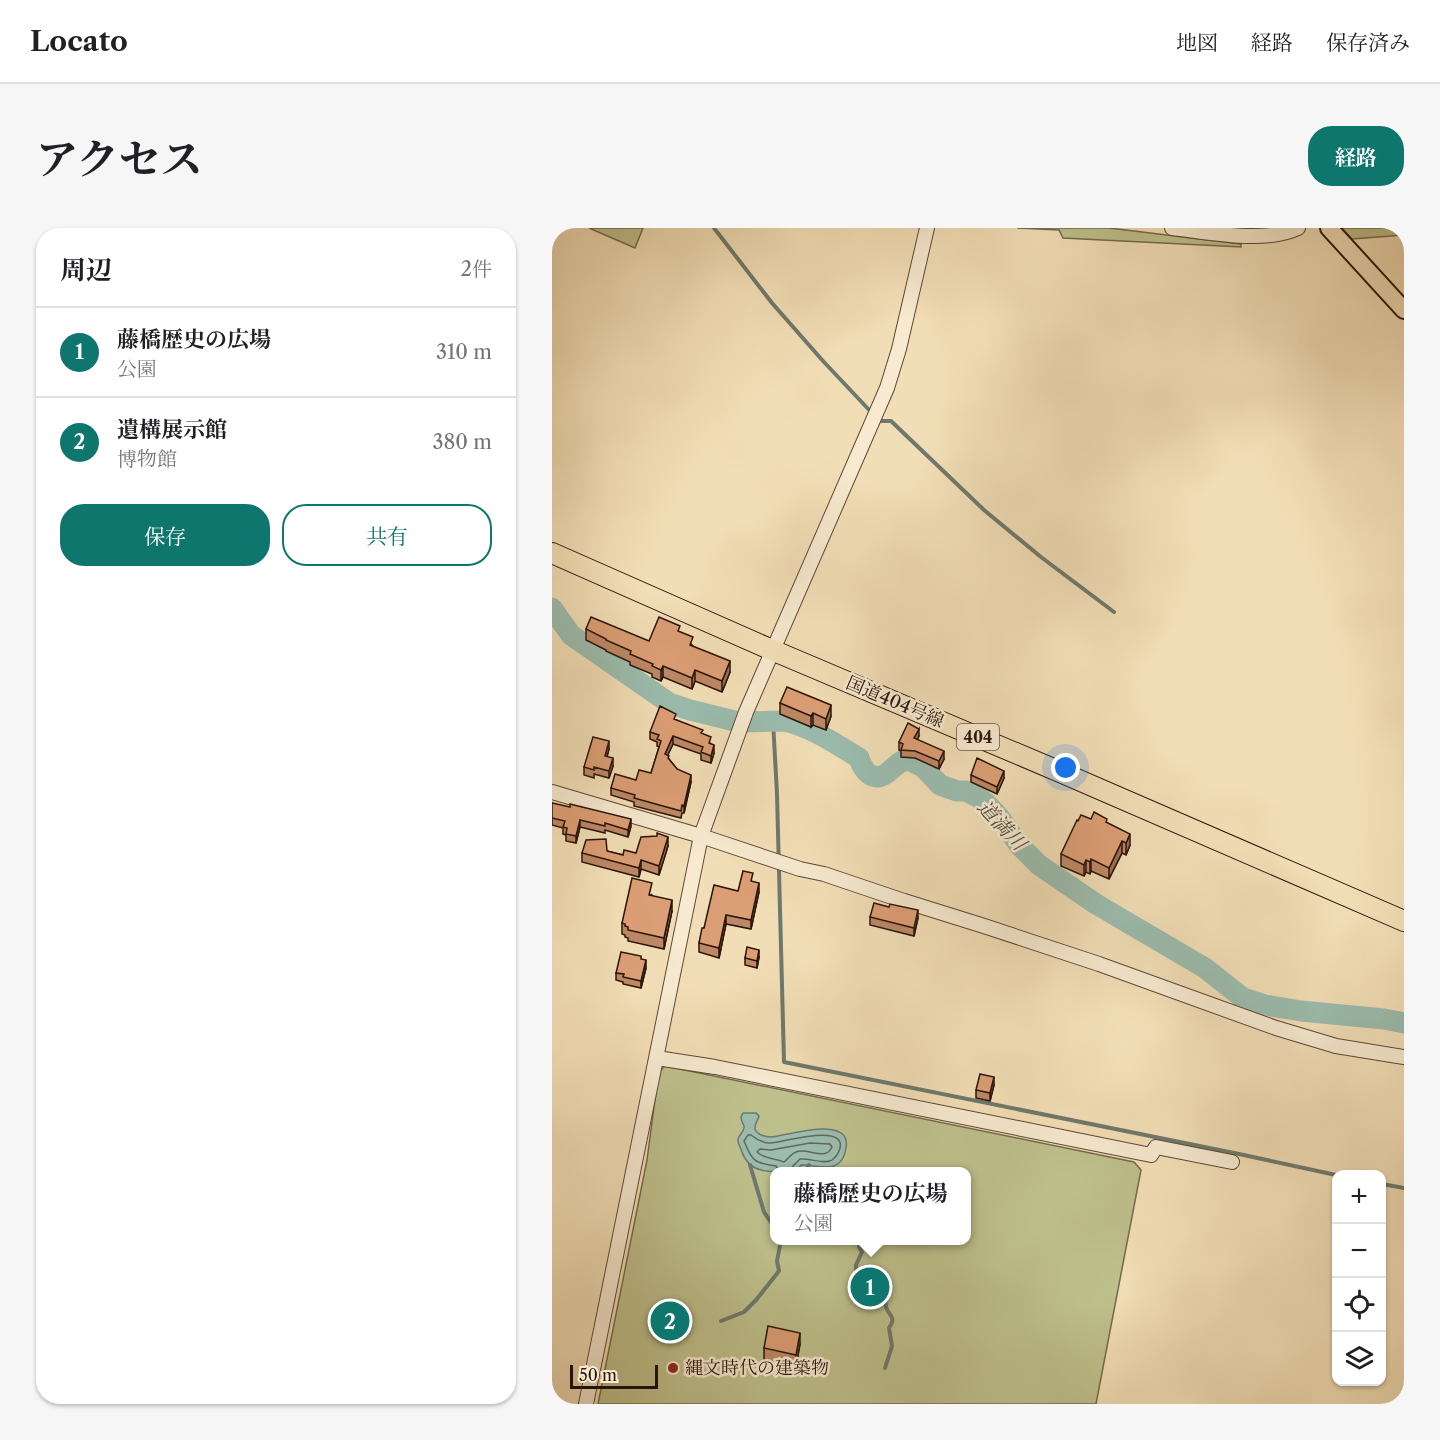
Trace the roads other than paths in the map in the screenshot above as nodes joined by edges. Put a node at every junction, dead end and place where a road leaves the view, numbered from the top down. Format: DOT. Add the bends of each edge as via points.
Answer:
graph roads {
  1 [pos="927,228"];
  2 [pos="1172,228"];
  3 [pos="1298,228"];
  4 [pos="1329,228"];
  5 [pos="1404,310"];
  6 [pos="552,553"];
  7 [pos="772,650"];
  8 [pos="552,792"];
  9 [pos="701,836"];
  10 [pos="1404,921"];
  11 [pos="1404,1057"];
  12 [pos="657,1058"];
  13 [pos="1232,1162"];
  14 [pos="586,1404"];
  1 -- 7 [label="street" via="887,388"];
  2 -- 3 [label="street" via="1275,236"];
  4 -- 5 [label="main road"];
  6 -- 7 [label="highway, 国道404号線 / 404"];
  7 -- 9 [label="street"];
  7 -- 10 [label="highway, 国道404号線 / 404"];
  8 -- 9 [label="street"];
  9 -- 11 [label="street" via="1063,952 1285,1031 1336,1046"];
  9 -- 12 [label="street"];
  12 -- 13 [label="street" via="1151,1155 1156,1147"];
  12 -- 14 [label="street"];
}
